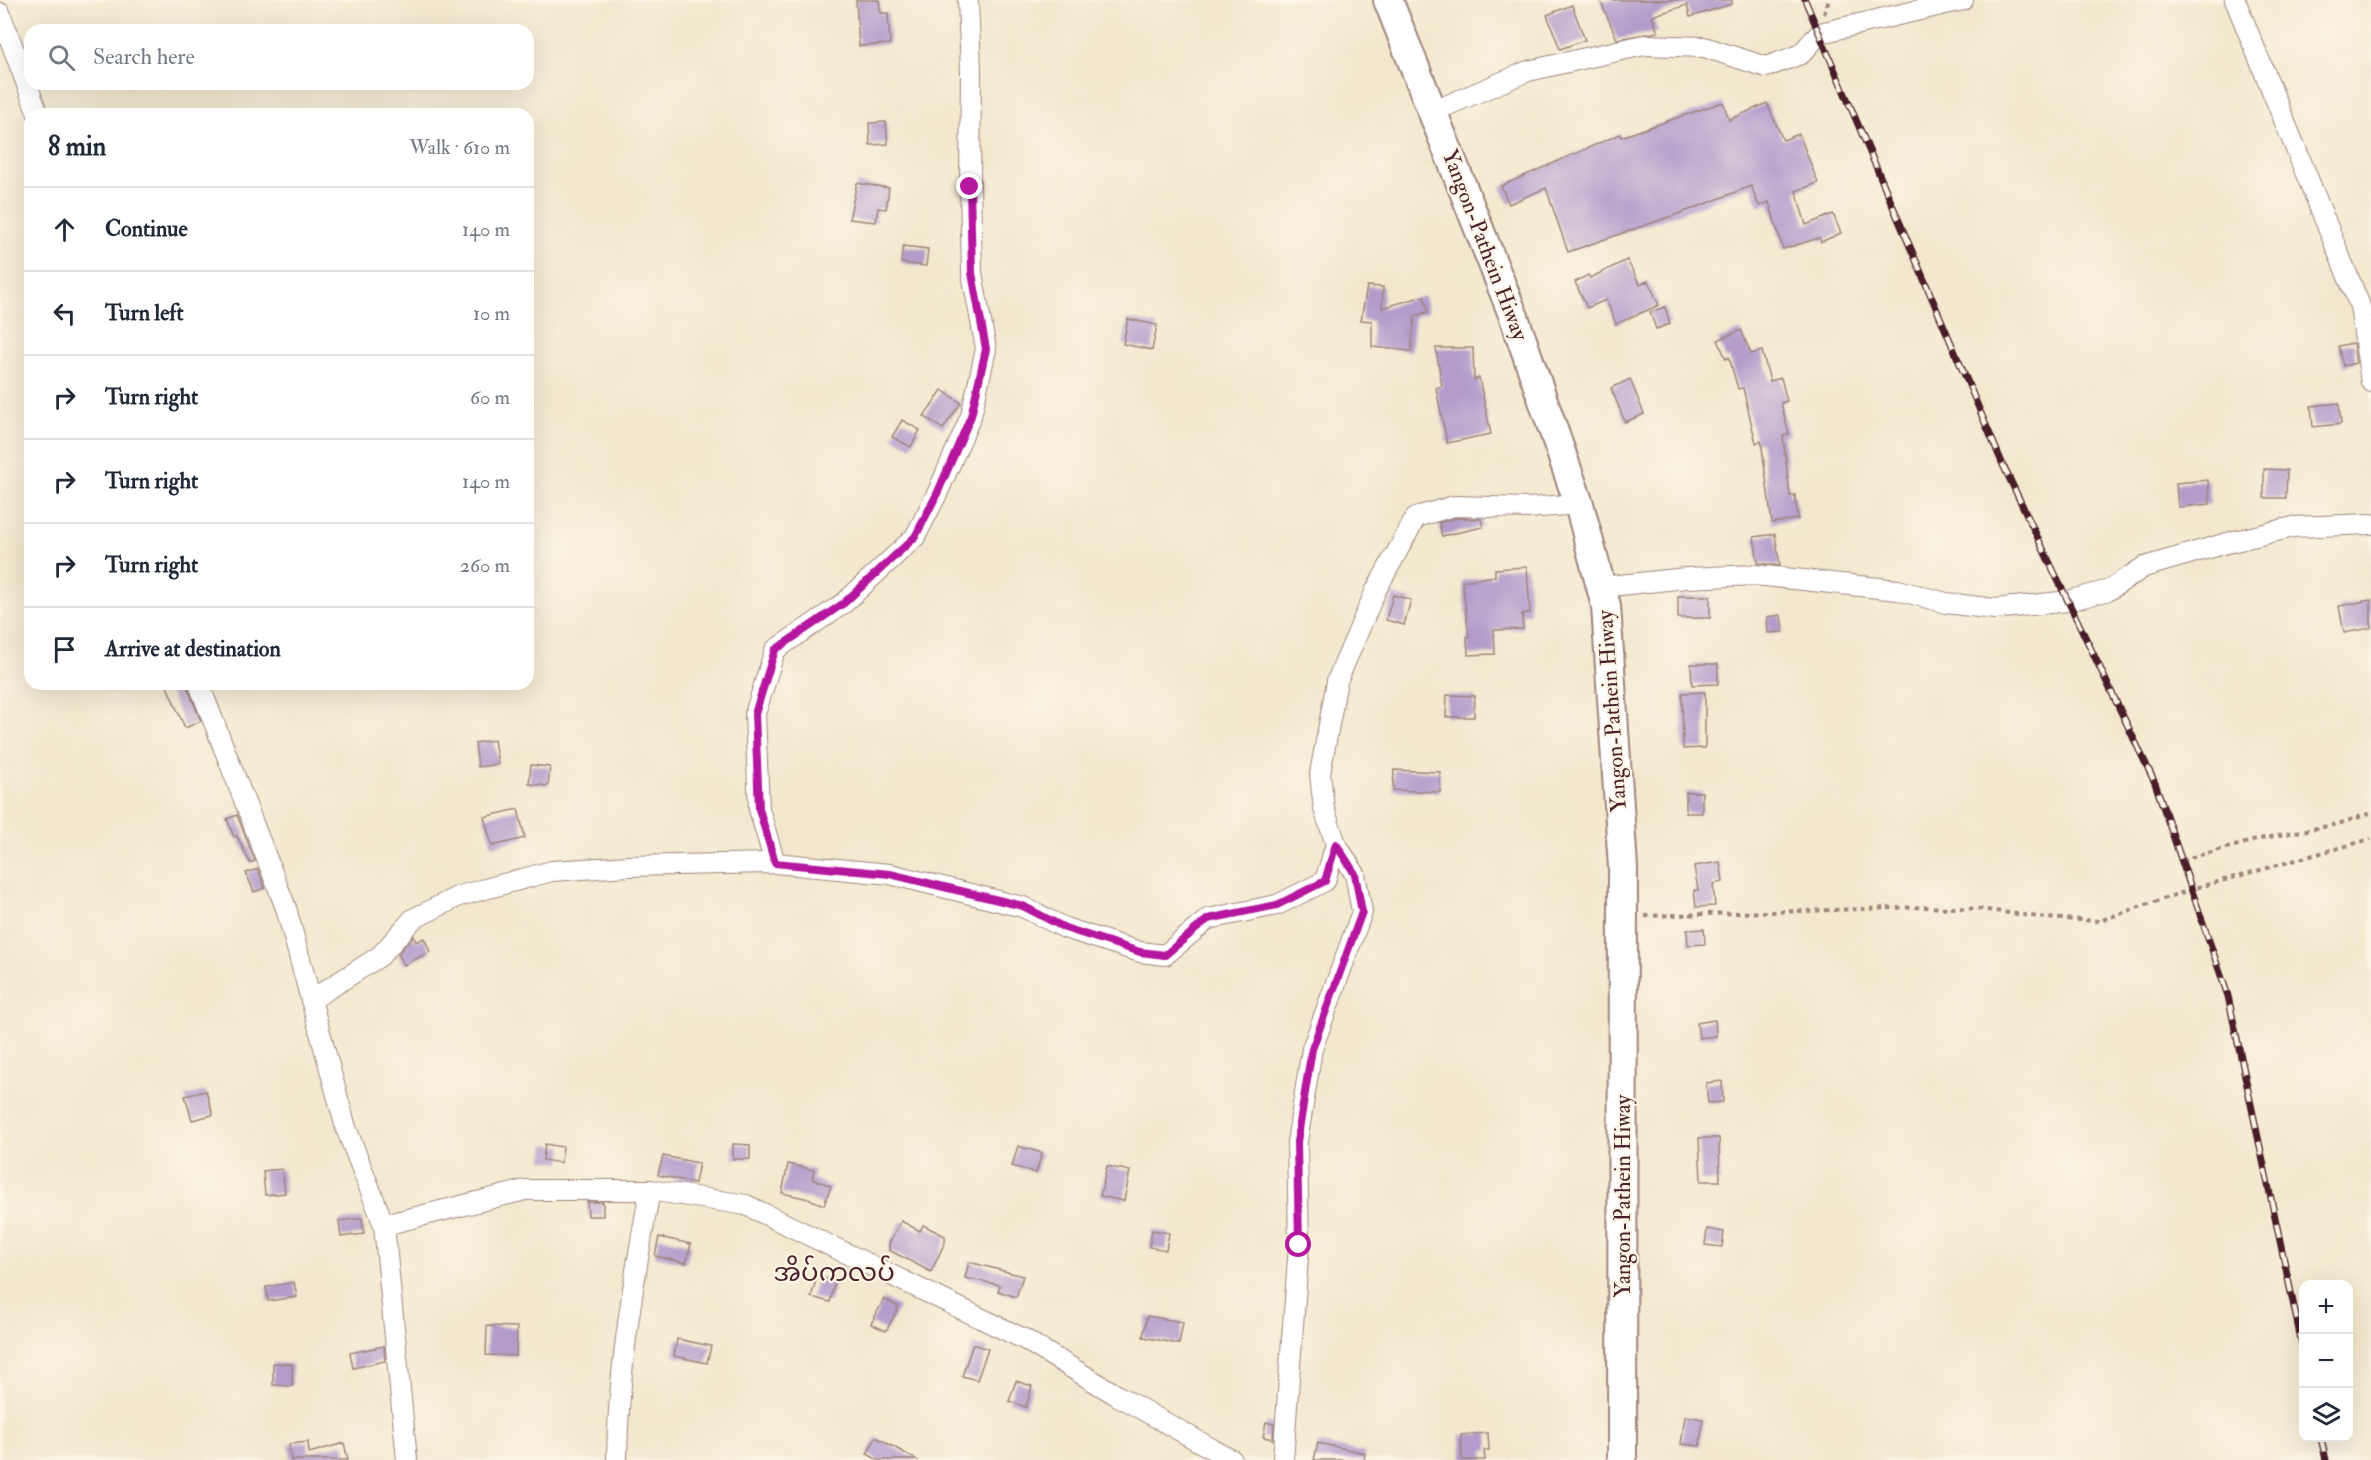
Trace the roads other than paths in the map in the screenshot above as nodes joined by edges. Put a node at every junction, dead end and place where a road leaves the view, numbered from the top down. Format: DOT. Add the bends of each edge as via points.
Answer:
graph roads {
  1 [pos="968,0"];
  2 [pos="1388,0"];
  3 [pos="1963,0"];
  4 [pos="2235,0"];
  5 [pos="0,13"];
  6 [pos="24,77"];
  7 [pos="29,90"];
  8 [pos="36,108"];
  9 [pos="1434,111"];
  10 [pos="2371,381"];
  11 [pos="1578,504"];
  12 [pos="2371,524"];
  13 [pos="1601,586"];
  14 [pos="201,690"];
  15 [pos="1336,844"];
  16 [pos="775,863"];
  17 [pos="311,1000"];
  18 [pos="650,1190"];
  19 [pos="384,1225"];
  20 [pos="407,1460"];
  21 [pos="617,1460"];
  22 [pos="1232,1460"];
  23 [pos="1283,1460"];
  24 [pos="1622,1460"];
  1 -- 16 [label="street" via="972,273 986,349 974,405 915,537 844,603 775,650 755,714 759,809"];
  2 -- 9 [label="highway, Yangon-Pathein Hiway"];
  3 -- 9 [label="street" via="1820,33 1801,54 1766,67 1704,47 1644,45 1528,71"];
  4 -- 10 [label="street" via="2360,306"];
  5 -- 6 [label="street"];
  7 -- 8 [label="street"];
  9 -- 11 [label="highway, Yangon-Pathein Hiway" via="1514,316"];
  11 -- 13 [label="highway, Yangon-Pathein Hiway"];
  11 -- 15 [label="street" via="1528,508 1454,506 1416,516 1376,590 1337,681 1320,774 1324,809"];
  12 -- 13 [label="street" via="2293,527 2144,567 2109,590 2068,601 1995,609 1946,603 1898,590 1755,575"];
  13 -- 24 [label="highway, Yangon-Pathein Hiway" via="1606,606 1623,868"];
  14 -- 17 [label="street" via="286,908"];
  15 -- 16 [label="street" via="1325,881 1277,905 1208,919 1165,955 1140,952 1065,928 1023,906 890,874"];
  15 -- 23 [label="street" via="1355,874 1362,912 1312,1049 1297,1142 1299,1245"];
  16 -- 17 [label="street" via="552,871 459,896 413,919 380,956"];
  17 -- 19 [label="street" via="346,1128"];
  18 -- 19 [label="street" via="525,1190"];
  18 -- 21 [label="street" via="630,1314 618,1413"];
  18 -- 22 [label="street" via="746,1205 1024,1339"];
  19 -- 20 [label="street"];
}
